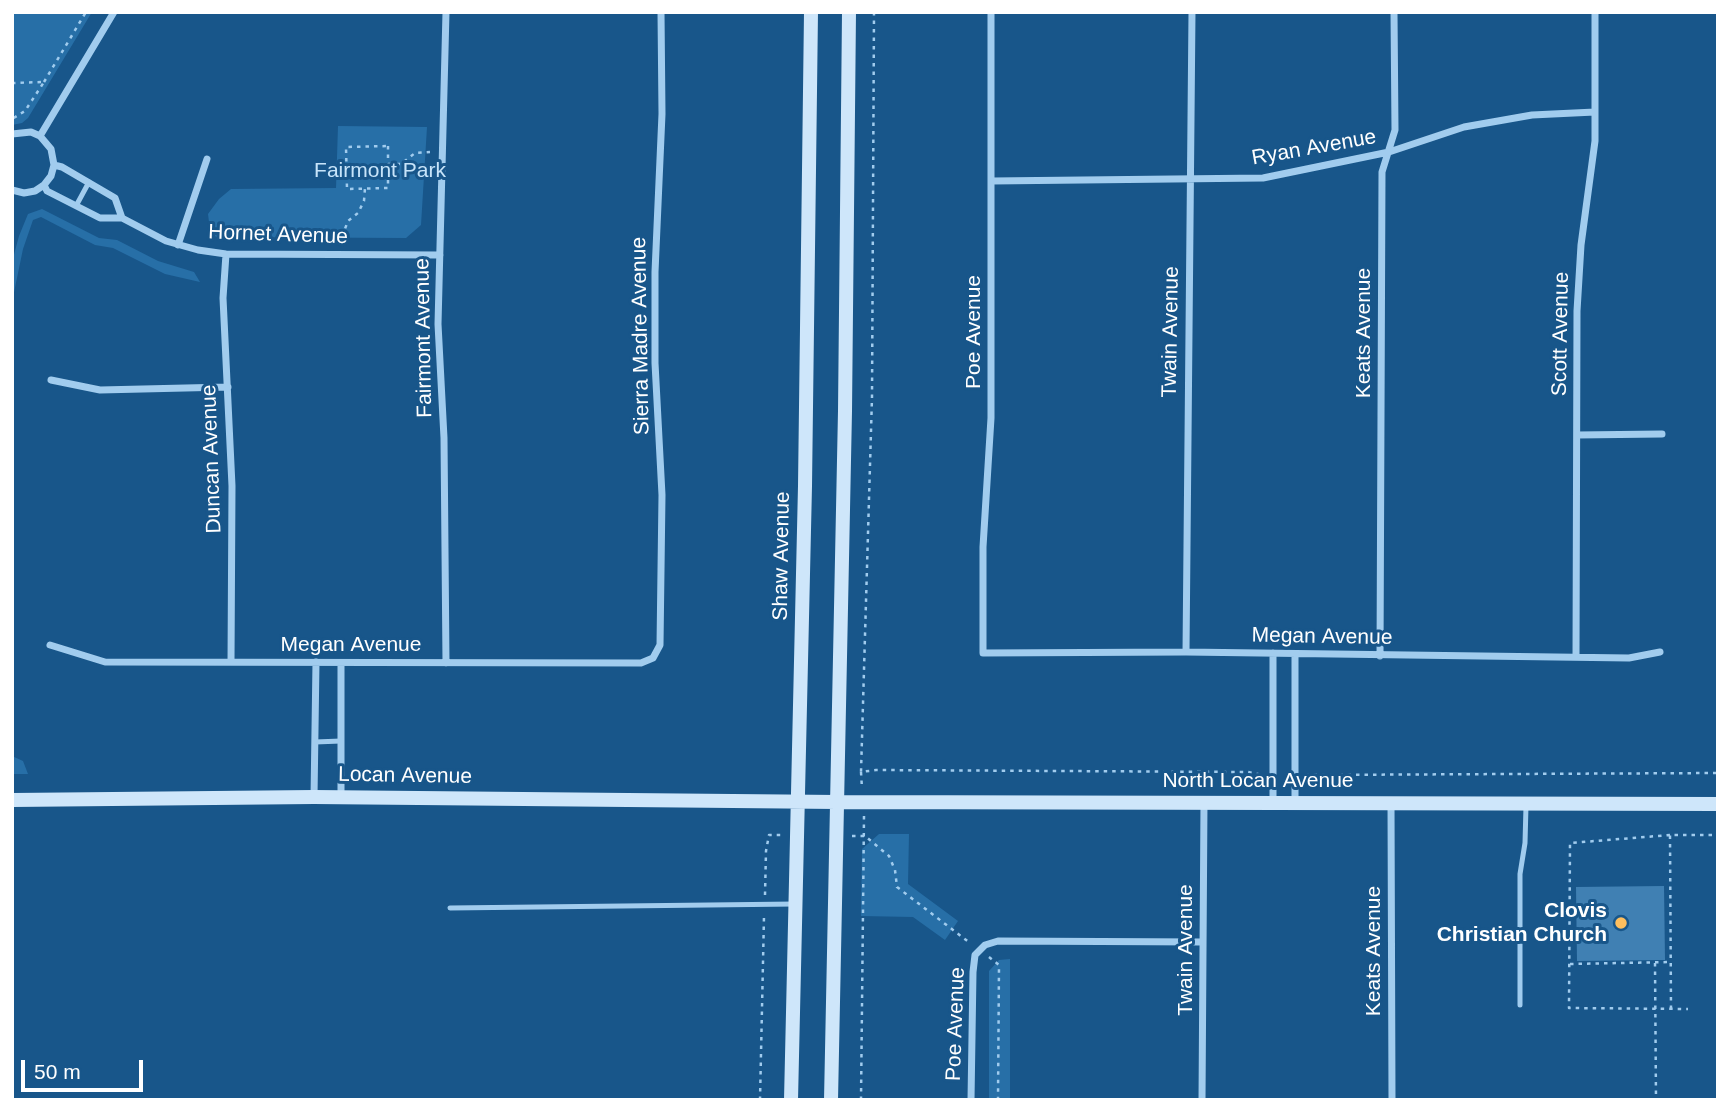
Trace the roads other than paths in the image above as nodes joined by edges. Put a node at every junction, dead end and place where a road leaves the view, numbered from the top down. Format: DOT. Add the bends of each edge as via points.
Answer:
graph roads {
  1 [pos="114,12"];
  2 [pos="446,12"];
  3 [pos="661,12"];
  4 [pos="811,12"];
  5 [pos="849,12"];
  6 [pos="991,12"];
  7 [pos="1192,12"];
  8 [pos="1395,12"];
  9 [pos="1595,12"];
  10 [pos="1595,112"];
  11 [pos="12,134"];
  12 [pos="40,136"];
  13 [pos="1389,152"];
  14 [pos="207,159"];
  15 [pos="54,165"];
  16 [pos="1190,179"];
  17 [pos="992,181"];
  18 [pos="89,182"];
  19 [pos="44,185"];
  20 [pos="13,192"];
  21 [pos="76,206"];
  22 [pos="122,218"];
  23 [pos="178,245"];
  24 [pos="226,254"];
  25 [pos="440,255"];
  26 [pos="51,380"];
  27 [pos="228,387"];
  28 [pos="1577,435"];
  29 [pos="1662,435"];
  30 [pos="50,645"];
  31 [pos="1186,652"];
  32 [pos="1660,652"];
  33 [pos="983,653"];
  34 [pos="1273,653"];
  35 [pos="1295,654"];
  36 [pos="1380,656"];
  37 [pos="1576,657"];
  38 [pos="653,658"];
  39 [pos="231,662"];
  40 [pos="316,662"];
  41 [pos="341,663"];
  42 [pos="446,663"];
  43 [pos="341,741"];
  44 [pos="315,742"];
  45 [pos="314,797"];
  46 [pos="341,797"];
  47 [pos="12,800"];
  48 [pos="797,801"];
  49 [pos="1204,801"];
  50 [pos="837,802"];
  51 [pos="1273,802"];
  52 [pos="1295,802"];
  53 [pos="1391,802"];
  54 [pos="1526,803"];
  55 [pos="1718,804"];
  56 [pos="795,904"];
  57 [pos="450,908"];
  58 [pos="1203,942"];
  59 [pos="1520,1005"];
  60 [pos="792,1095"];
  61 [pos="831,1100"];
  62 [pos="971,1100"];
  63 [pos="1202,1100"];
  64 [pos="1392,1100"];
  1 -- 12 [label="street"];
  2 -- 25 [label="street, Fairmont Avenue"];
  3 -- 38 [label="street, Sierra Madre Avenue" via="655,363 662,495 660,645"];
  4 -- 48 [label="main road, Shaw Avenue"];
  5 -- 50 [label="main road"];
  6 -- 17 [label="street, Poe Avenue"];
  7 -- 16 [label="street, Twain Avenue"];
  8 -- 13 [label="street, Keats Avenue" via="1395,130"];
  9 -- 10 [label="street, Scott Avenue"];
  10 -- 13 [label="street, Ryan Avenue" via="1532,115 1464,127"];
  10 -- 28 [label="street, Scott Avenue" via="1577,311"];
  11 -- 12 [label="street"];
  12 -- 15 [label="street" via="51,149"];
  13 -- 16 [label="street, Ryan Avenue" via="1263,178"];
  13 -- 36 [label="street, Keats Avenue" via="1382,172"];
  14 -- 23 [label="street"];
  15 -- 18 [label="street, Hornet Avenue"];
  15 -- 19 [label="street"];
  16 -- 17 [label="street, Ryan Avenue"];
  16 -- 31 [label="street, Twain Avenue"];
  17 -- 33 [label="street, Poe Avenue" via="991,418 983,547"];
  18 -- 21 [label="lane"];
  18 -- 22 [label="street, Hornet Avenue" via="115,198"];
  19 -- 20 [label="street" via="35,191"];
  19 -- 21 [label="street, Hornet Avenue"];
  21 -- 22 [label="street, Hornet Avenue" via="100,218"];
  22 -- 23 [label="street, Hornet Avenue"];
  23 -- 24 [label="street, Hornet Avenue"];
  24 -- 25 [label="street, Hornet Avenue"];
  24 -- 27 [label="street, Duncan Avenue" via="223,298"];
  25 -- 42 [label="street, Fairmont Avenue"];
  26 -- 27 [label="street" via="100,390"];
  27 -- 39 [label="street, Duncan Avenue"];
  28 -- 29 [label="street"];
  28 -- 37 [label="street, Scott Avenue"];
  30 -- 39 [label="street, Megan Avenue" via="105,662"];
  31 -- 33 [label="street, Megan Avenue"];
  31 -- 34 [label="street, Megan Avenue"];
  32 -- 37 [label="street, Megan Avenue" via="1629,658"];
  34 -- 35 [label="street, Megan Avenue"];
  34 -- 51 [label="street"];
  35 -- 36 [label="street, Megan Avenue"];
  35 -- 52 [label="street"];
  36 -- 37 [label="street, Megan Avenue"];
  38 -- 42 [label="street, Megan Avenue" via="641,663"];
  39 -- 40 [label="street, Megan Avenue"];
  40 -- 41 [label="street, Megan Avenue"];
  40 -- 44 [label="street"];
  41 -- 42 [label="street, Megan Avenue"];
  41 -- 43 [label="street"];
  43 -- 44 [label="lane"];
  43 -- 46 [label="street"];
  44 -- 45 [label="street"];
  45 -- 46 [label="main road, Locan Avenue"];
  45 -- 47 [label="main road, Locan Avenue"];
  46 -- 48 [label="main road, Locan Avenue"];
  48 -- 50 [label="main road, North Locan Avenue"];
  48 -- 56 [label="main road, Shaw Avenue"];
  49 -- 50 [label="main road, North Locan Avenue"];
  49 -- 51 [label="main road, North Locan Avenue"];
  49 -- 58 [label="street, Twain Avenue"];
  50 -- 61 [label="main road"];
  51 -- 52 [label="main road, North Locan Avenue"];
  52 -- 53 [label="main road, North Locan Avenue"];
  53 -- 54 [label="main road, North Locan Avenue"];
  53 -- 64 [label="street, Keats Avenue"];
  54 -- 55 [label="main road, North Locan Avenue"];
  54 -- 59 [label="lane" via="1520,874"];
  56 -- 57 [label="lane"];
  56 -- 60 [label="main road, Shaw Avenue"];
  58 -- 62 [label="street, Poe Avenue" via="998,941 985,945 973,972"];
  58 -- 63 [label="street, Twain Avenue"];
}
